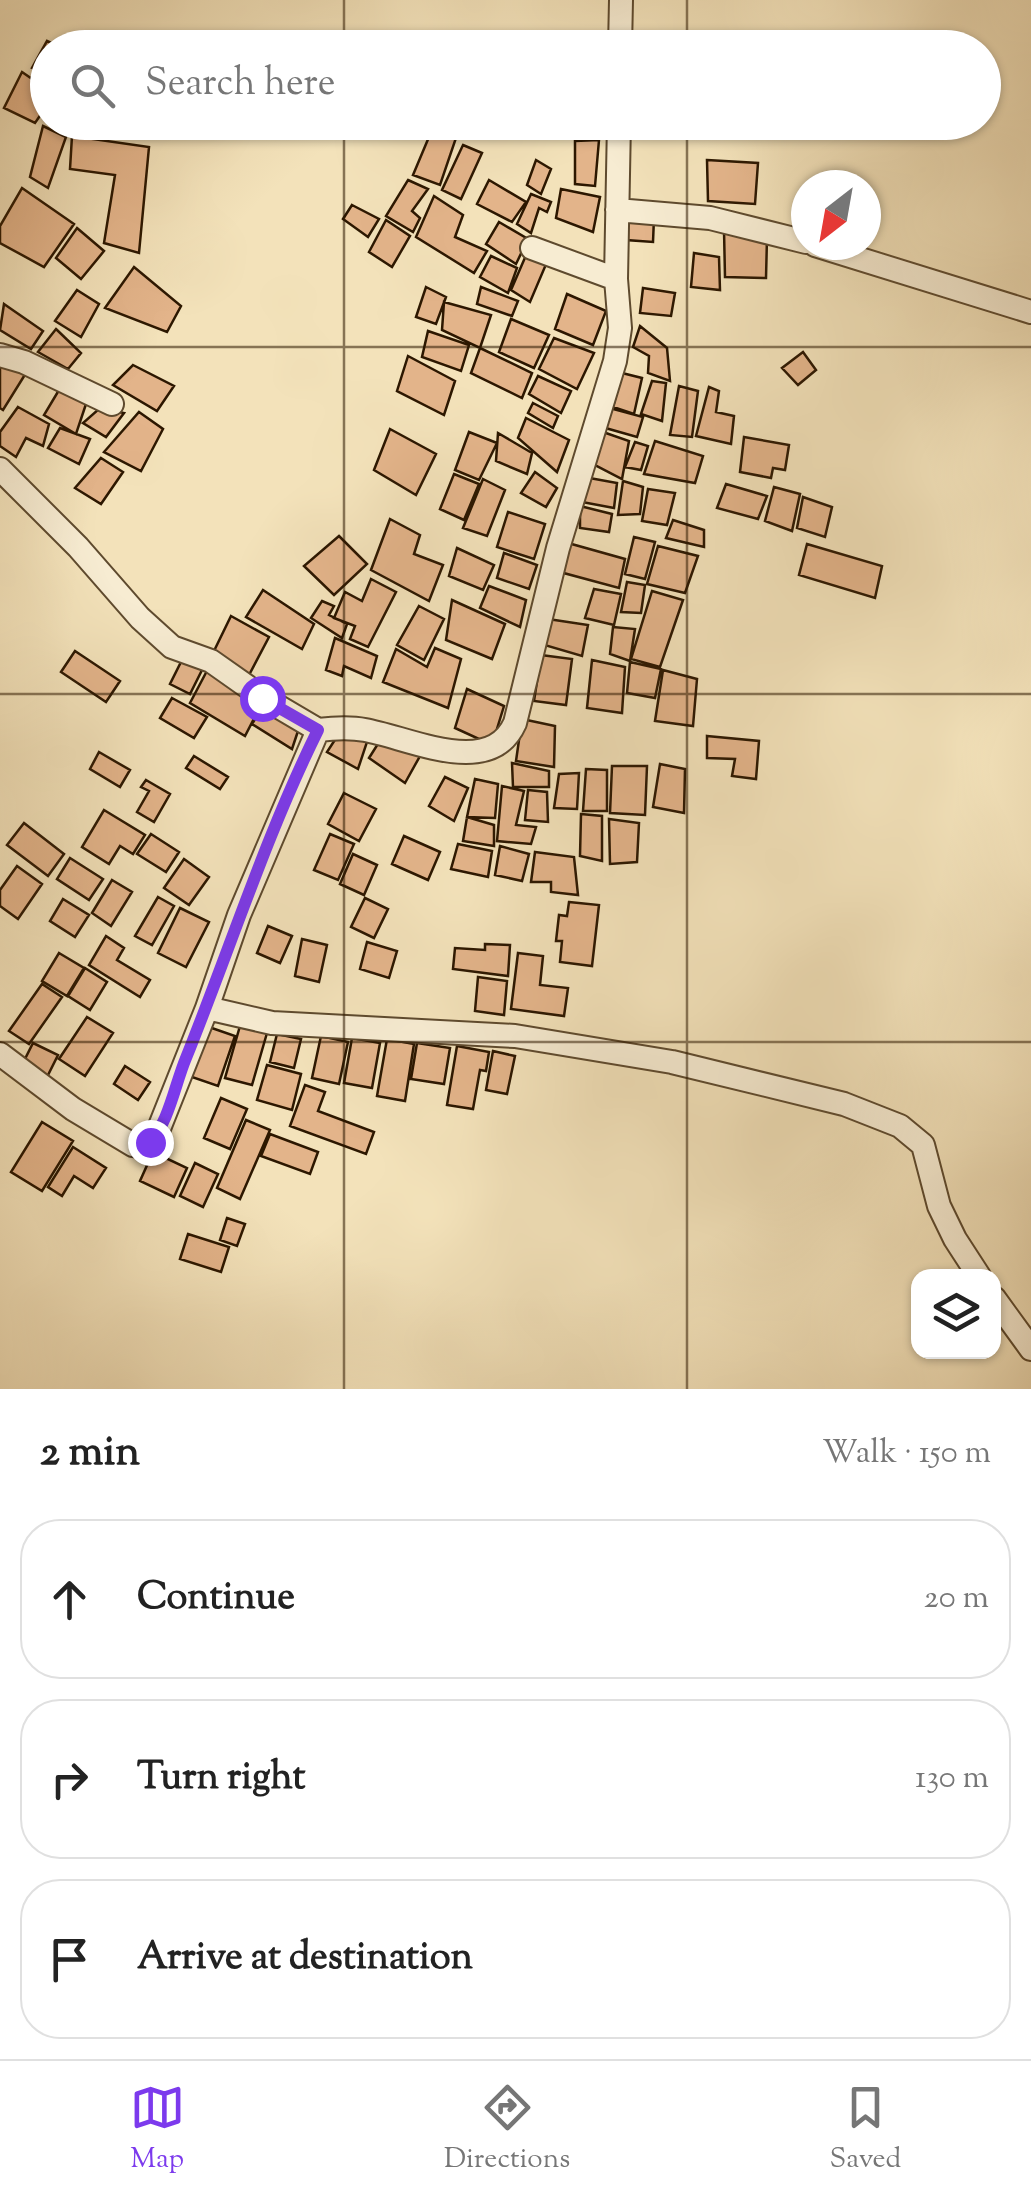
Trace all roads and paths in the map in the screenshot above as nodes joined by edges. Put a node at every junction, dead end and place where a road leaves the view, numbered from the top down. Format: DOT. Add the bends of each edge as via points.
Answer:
graph roads {
  1 [pos="620,0"];
  2 [pos="620,30"];
  3 [pos="619,140"];
  4 [pos="617,210"];
  5 [pos="791,238"];
  6 [pos="532,248"];
  7 [pos="863,260"];
  8 [pos="616,279"];
  9 [pos="1031,312"];
  10 [pos="0,355"];
  11 [pos="112,404"];
  12 [pos="0,469"];
  13 [pos="318,730"];
  14 [pos="207,1008"];
  15 [pos="0,1054"];
  16 [pos="974,1269"];
  17 [pos="1001,1308"];
  18 [pos="1031,1349"];
  1 -- 2 [label="street"];
  3 -- 4 [label="street"];
  4 -- 5 [label="street" via="710,218"];
  4 -- 8 [label="street"];
  6 -- 8 [label="street"];
  7 -- 9 [label="street"];
  8 -- 13 [label="street" via="615,361 508,738 490,750 444,751 360,728"];
  10 -- 11 [label="street"];
  12 -- 13 [label="street" via="172,647 211,661"];
  13 -- 14 [label="street"];
  14 -- 15 [label="street" via="156,1136 141,1146 74,1109"];
  14 -- 16 [label="street" via="272,1023 516,1036 672,1062 844,1104 900,1126 924,1145 939,1206"];
  17 -- 18 [label="street"];
}
